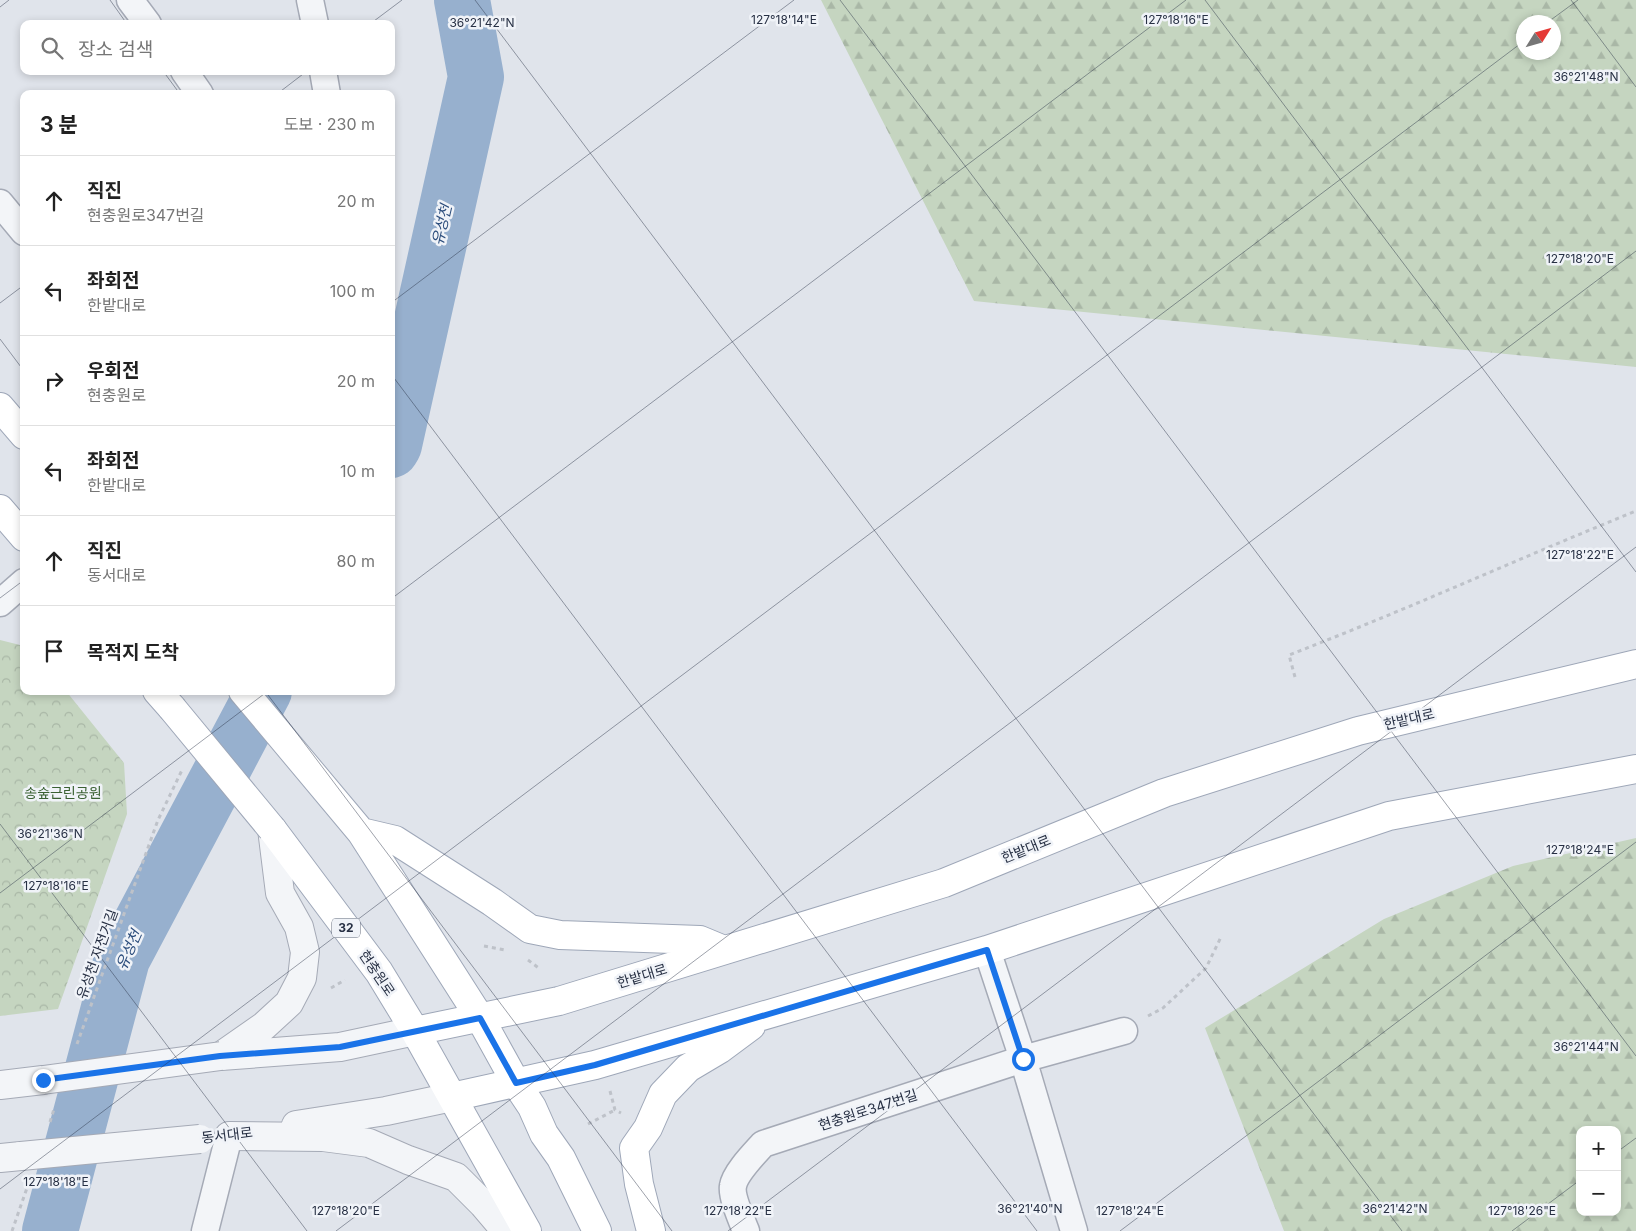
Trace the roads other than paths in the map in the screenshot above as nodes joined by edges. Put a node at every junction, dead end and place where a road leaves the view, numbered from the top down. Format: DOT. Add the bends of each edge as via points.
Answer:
graph roads {
  1 [pos="130,0"];
  2 [pos="310,0"];
  3 [pos="145,20"];
  4 [pos="314,20"];
  5 [pos="187,75"];
  6 [pos="324,75"];
  7 [pos="197,90"];
  8 [pos="326,90"];
  9 [pos="0,202"];
  10 [pos="20,227"];
  11 [pos="0,408"];
  12 [pos="20,430"];
  13 [pos="0,509"];
  14 [pos="20,532"];
  15 [pos="20,586"];
  16 [pos="0,603"];
  17 [pos="1636,664"];
  18 [pos="246,695"];
  19 [pos="164,700"];
  20 [pos="1636,769"];
  21 [pos="272,829"];
  22 [pos="361,832"];
  23 [pos="724,950"];
  24 [pos="987,950"];
  25 [pos="766,1015"];
  26 [pos="480,1018"];
  27 [pos="415,1031"];
  28 [pos="1124,1031"];
  29 [pos="220,1056"];
  30 [pos="1023,1059"];
  31 [pos="516,1083"];
  32 [pos="0,1085"];
  33 [pos="452,1097"];
  34 [pos="230,1136"];
  35 [pos="10,1157"];
  36 [pos="206,1231"];
  37 [pos="506,1231"];
  38 [pos="527,1231"];
  39 [pos="596,1231"];
  40 [pos="651,1231"];
  41 [pos="746,1231"];
  42 [pos="1074,1231"];
  1 -- 3 [label="street"];
  2 -- 4 [label="street"];
  5 -- 7 [label="street"];
  6 -- 8 [label="street"];
  9 -- 10 [label="street"];
  11 -- 12 [label="main road"];
  13 -- 14 [label="main road"];
  15 -- 16 [label="street"];
  17 -- 23 [label="main road, 한밭대로" via="1358,731 1164,793 944,883"];
  18 -- 22 [label="main road"];
  19 -- 21 [label="main road, 현충원로 / 32, bridge"];
  20 -- 24 [label="main road" via="1389,816"];
  21 -- 27 [label="main road, 현충원로 / 32" via="379,972"];
  21 -- 29 [label="street" via="280,892 300,926 305,952 302,978 289,1003 264,1026"];
  22 -- 23 [label="main road" via="395,840 530,930 560,935 700,940"];
  22 -- 26 [label="main road"];
  23 -- 26 [label="main road, 한밭대로" via="559,1001"];
  24 -- 25 [label="main road"];
  24 -- 30 [label="street"];
  25 -- 31 [label="main road" via="595,1065"];
  25 -- 40 [label="main road" via="688,1068 663,1094 648,1128 634,1148"];
  26 -- 27 [label="main road, 한밭대로"];
  26 -- 31 [label="main road"];
  27 -- 29 [label="street" via="340,1047"];
  27 -- 33 [label="main road, 현충원로 / 32"];
  28 -- 30 [label="street, 현충원로347번길"];
  29 -- 32 [label="street, bridge" via="50,1091"];
  30 -- 41 [label="street, 현충원로347번길" via="763,1144 745,1164 733,1186"];
  30 -- 42 [label="street"];
  31 -- 33 [label="main road"];
  31 -- 39 [label="main road" via="560,1158"];
  33 -- 34 [label="street, 동서대로"];
  33 -- 38 [label="main road, 현충원로 / 32"];
  34 -- 35 [label="street, 동서대로, bridge"];
  34 -- 36 [label="street"];
  34 -- 37 [label="street" via="323,1138 369,1143 456,1177"];
}
